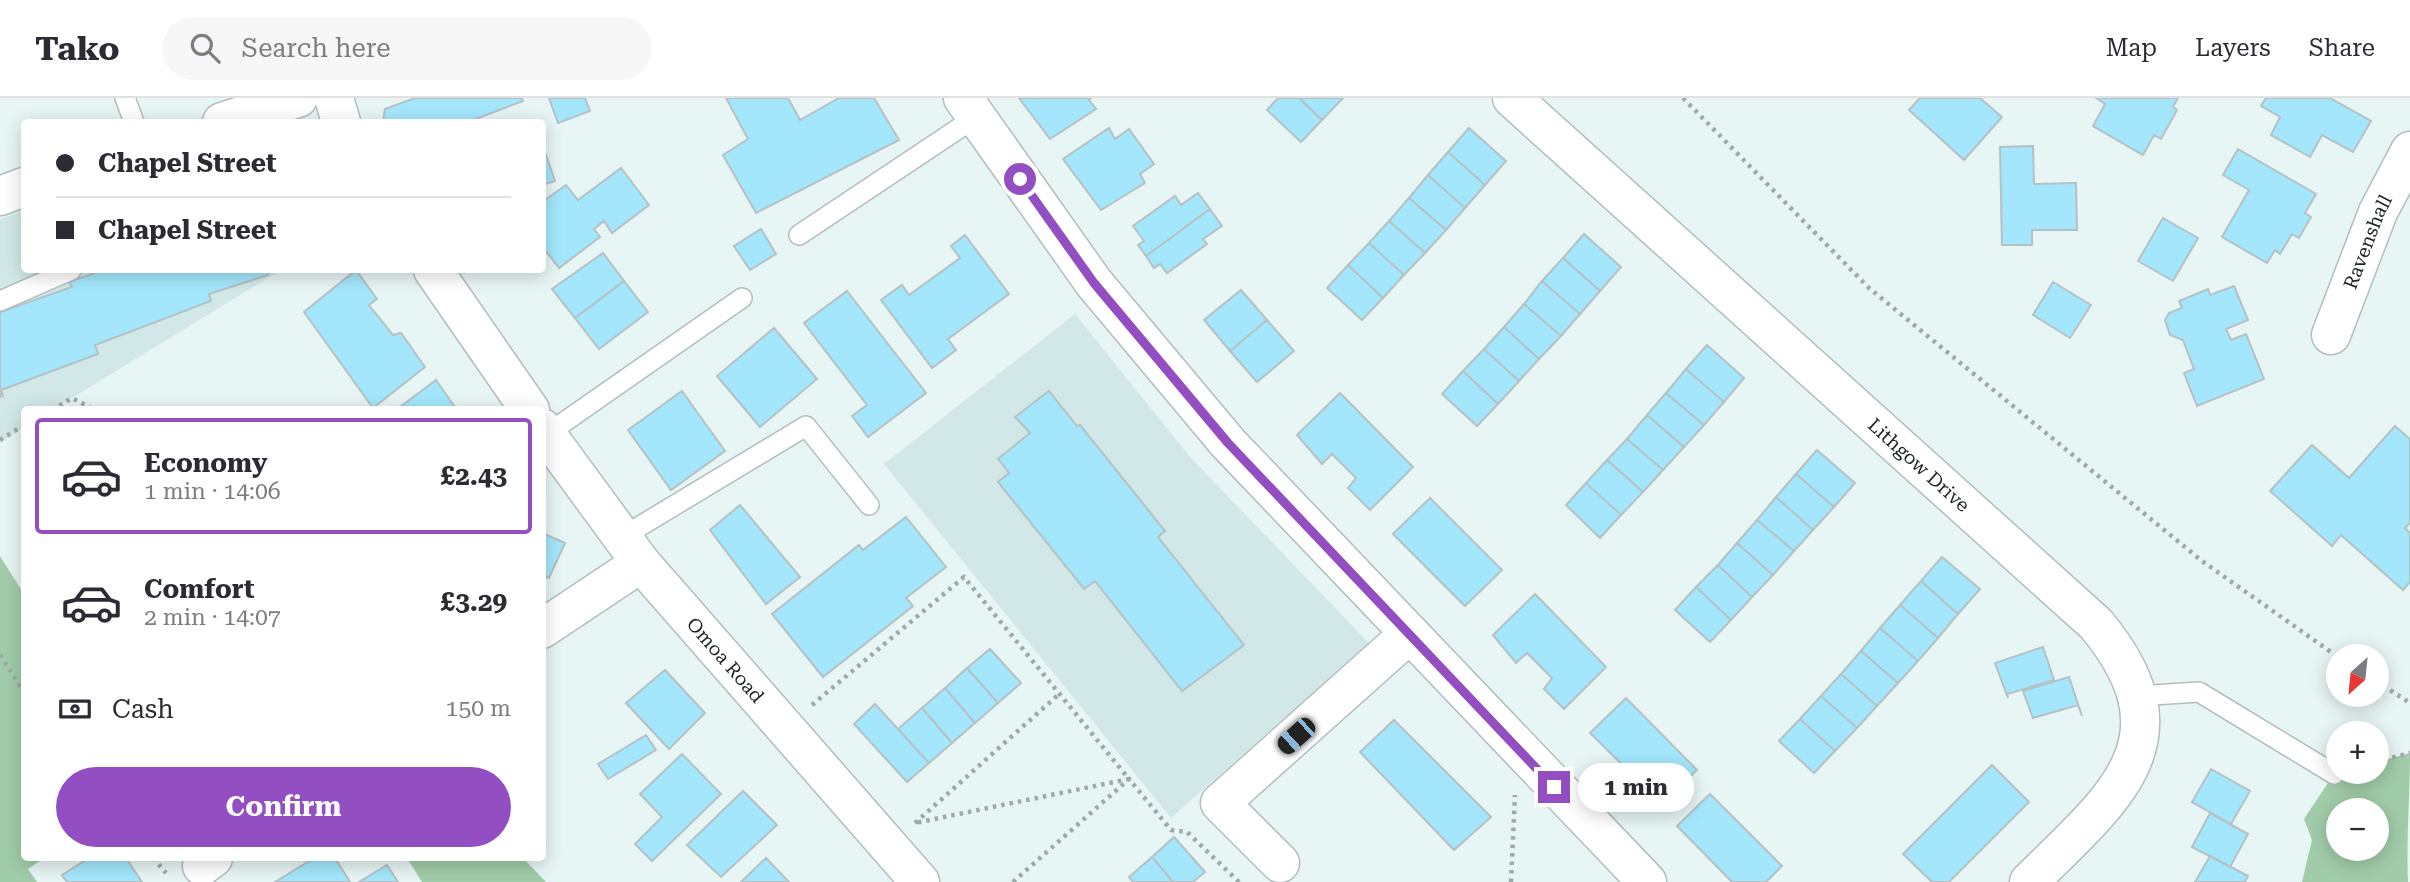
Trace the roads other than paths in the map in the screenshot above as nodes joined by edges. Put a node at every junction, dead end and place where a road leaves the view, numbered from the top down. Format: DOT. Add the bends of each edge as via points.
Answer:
graph roads {
  1 [pos="125,98"];
  2 [pos="298,98"];
  3 [pos="334,98"];
  4 [pos="1512,98"];
  5 [pos="970,107"];
  6 [pos="133,119"];
  7 [pos="232,119"];
  8 [pos="340,119"];
  9 [pos="2410,152"];
  10 [pos="21,188"];
  11 [pos="0,196"];
  12 [pos="799,235"];
  13 [pos="64,273"];
  14 [pos="435,273"];
  15 [pos="741,298"];
  16 [pos="0,301"];
  17 [pos="2331,335"];
  18 [pos="527,406"];
  19 [pos="546,420"];
  20 [pos="546,432"];
  21 [pos="869,505"];
  22 [pos="631,550"];
  23 [pos="546,625"];
  24 [pos="1408,635"];
  25 [pos="2137,696"];
  26 [pos="2326,769"];
  27 [pos="1280,863"];
  28 [pos="1628,875"];
  29 [pos="920,882"];
  30 [pos="2029,882"];
  1 -- 6 [label="lane"];
  2 -- 7 [label="street"];
  3 -- 8 [label="street"];
  4 -- 25 [label="street, Lithgow Drive" via="2096,624 2121,654"];
  5 -- 12 [label="lane"];
  5 -- 24 [label="street" via="1094,283 1228,443"];
  9 -- 17 [label="street, Ravenshall" via="2378,212"];
  10 -- 11 [label="street"];
  13 -- 16 [label="lane"];
  14 -- 18 [label="street, Omoa Road"];
  15 -- 19 [label="lane"];
  20 -- 22 [label="street, Omoa Road"];
  21 -- 22 [label="lane" via="806,426"];
  22 -- 23 [label="street"];
  22 -- 29 [label="street, Omoa Road" via="785,729 903,836"];
  24 -- 27 [label="street" via="1220,803"];
  24 -- 28 [label="street"];
  25 -- 26 [label="lane" via="2199,692"];
  25 -- 30 [label="street, Lithgow Drive" via="2138,753 2114,797"];
}
